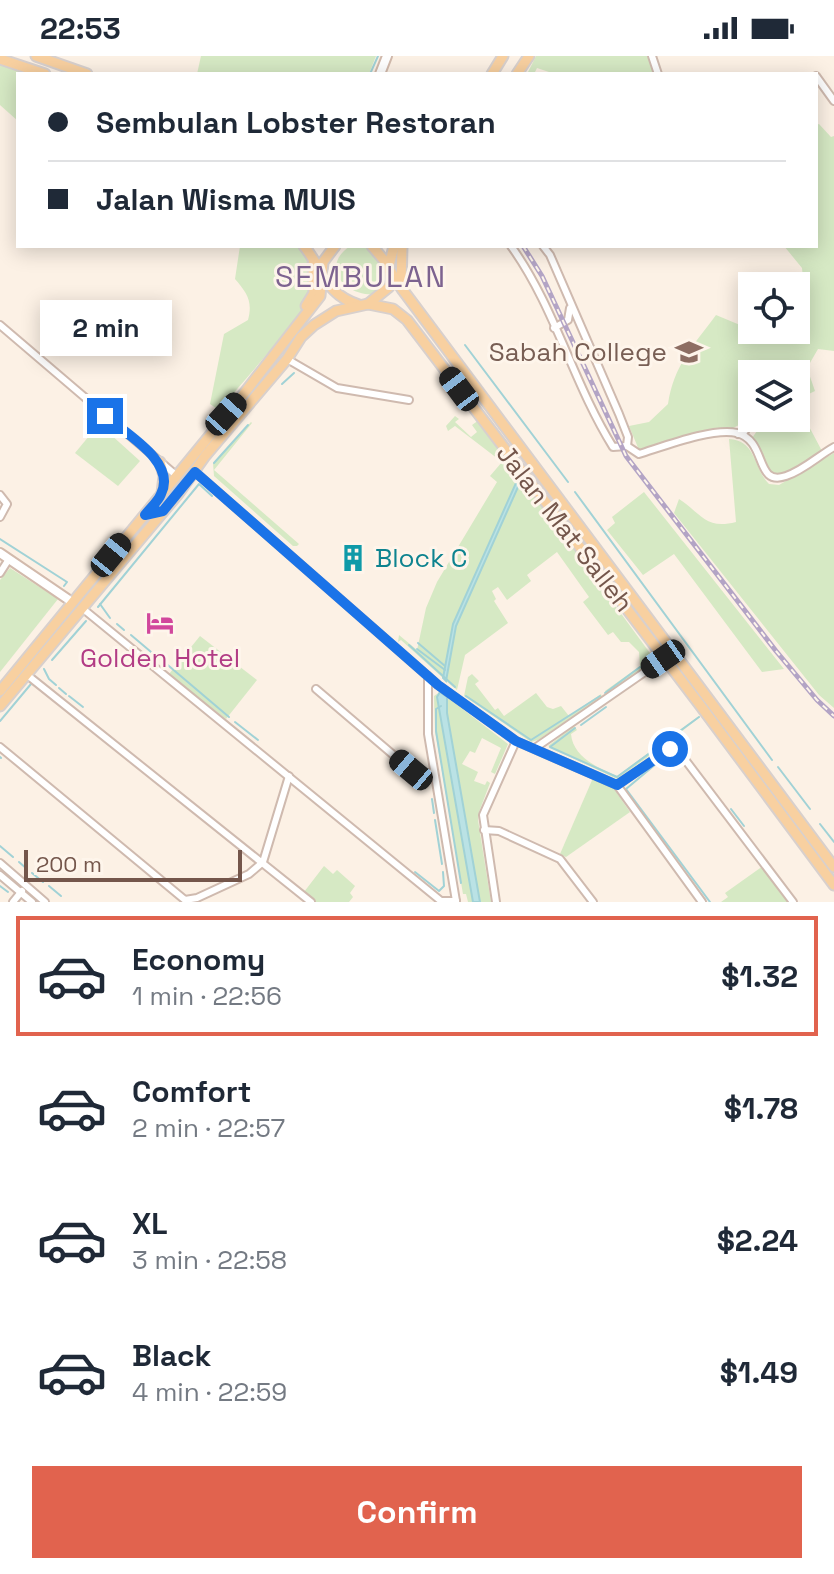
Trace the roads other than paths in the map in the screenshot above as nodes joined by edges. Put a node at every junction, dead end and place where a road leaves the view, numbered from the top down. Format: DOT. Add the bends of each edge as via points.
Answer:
graph roads {
  1 [pos="36,56"];
  2 [pos="2,58"];
  3 [pos="40,72"];
  4 [pos="81,72"];
  5 [pos="818,79"];
  6 [pos="834,101"];
  7 [pos="306,248"];
  8 [pos="333,248"];
  9 [pos="374,248"];
  10 [pos="394,248"];
  11 [pos="402,248"];
  12 [pos="512,248"];
  13 [pos="545,248"];
  14 [pos="390,269"];
  15 [pos="322,273"];
  16 [pos="402,289"];
  17 [pos="364,304"];
  18 [pos="570,304"];
  19 [pos="297,324"];
  20 [pos="0,326"];
  21 [pos="554,328"];
  22 [pos="287,359"];
  23 [pos="409,400"];
  24 [pos="744,432"];
  25 [pos="738,434"];
  26 [pos="627,446"];
  27 [pos="834,447"];
  28 [pos="205,456"];
  29 [pos="160,462"];
  30 [pos="195,472"];
  31 [pos="177,476"];
  32 [pos="178,494"];
  33 [pos="0,495"];
  34 [pos="161,496"];
  35 [pos="163,511"];
  36 [pos="145,515"];
  37 [pos="0,517"];
  38 [pos="0,553"];
  39 [pos="9,559"];
  40 [pos="0,573"];
  41 [pos="89,598"];
  42 [pos="72,602"];
  43 [pos="82,608"];
  44 [pos="75,618"];
  45 [pos="665,658"];
  46 [pos="26,674"];
  47 [pos="428,676"];
  48 [pos="316,689"];
  49 [pos="0,691"];
  50 [pos="0,706"];
  51 [pos="516,741"];
  52 [pos="0,747"];
  53 [pos="535,748"];
  54 [pos="434,772"];
  55 [pos="289,776"];
  56 [pos="617,785"];
  57 [pos="484,830"];
  58 [pos="263,862"];
  59 [pos="0,863"];
  60 [pos="834,867"];
  61 [pos="0,875"];
  62 [pos="834,885"];
  63 [pos="582,886"];
  64 [pos="29,889"];
  65 [pos="20,892"];
  66 [pos="30,901"];
  67 [pos="456,901"];
  68 [pos="13,902"];
  69 [pos="45,902"];
  70 [pos="311,902"];
  71 [pos="496,902"];
  72 [pos="585,902"];
  73 [pos="593,902"];
  74 [pos="702,902"];
  75 [pos="793,902"];
  1 -- 4 [label="main road"];
  2 -- 3 [label="main road"];
  5 -- 6 [label="street"];
  7 -- 15 [label="main road, Jalan Mat Salleh"];
  7 -- 19 [label="main road" via="314,266 314,293"];
  8 -- 15 [label="main road"];
  9 -- 14 [label="main road, Jalan Mat Salleh"];
  10 -- 14 [label="main road"];
  11 -- 16 [label="main road"];
  12 -- 21 [label="street" via="534,280"];
  13 -- 18 [label="street"];
  14 -- 16 [label="main road, Jalan Mat Salleh"];
  14 -- 17 [label="main road" via="389,287"];
  15 -- 17 [label="main road, Jalan Mat Salleh" via="330,289 345,300"];
  15 -- 19 [label="main road" via="320,296"];
  16 -- 60 [label="main road, Jalan Mat Salleh"];
  17 -- 22 [label="main road" via="336,311 314,325"];
  17 -- 45 [label="main road, Jalan Mat Salleh" via="393,309 407,320"];
  18 -- 21 [label="street" via="568,320"];
  18 -- 26 [label="street" via="628,437"];
  19 -- 22 [label="main road" via="284,348"];
  19 -- 31 [label="main road"];
  20 -- 29 [label="street"];
  21 -- 26 [label="street" via="610,442 615,448"];
  22 -- 23 [label="street" via="337,388"];
  22 -- 28 [label="main road"];
  24 -- 25 [label="street"];
  25 -- 26 [label="street" via="725,432 639,454"];
  25 -- 27 [label="street" via="756,446 764,472 775,479"];
  28 -- 30 [label="main road"];
  28 -- 31 [label="main road"];
  29 -- 31 [label="street"];
  29 -- 34 [label="main road"];
  30 -- 32 [label="main road"];
  30 -- 47 [label="street"];
  31 -- 32 [label="main road"];
  31 -- 34 [label="main road"];
  32 -- 35 [label="main road"];
  33 -- 37 [label="street" via="7,504"];
  34 -- 36 [label="main road"];
  35 -- 36 [label="main road"];
  35 -- 41 [label="main road"];
  36 -- 42 [label="main road"];
  38 -- 39 [label="street"];
  39 -- 40 [label="street"];
  39 -- 42 [label="street"];
  41 -- 42 [label="main road"];
  41 -- 43 [label="main road"];
  42 -- 44 [label="main road"];
  42 -- 49 [label="main road"];
  43 -- 44 [label="main road"];
  43 -- 55 [label="street"];
  44 -- 46 [label="main road"];
  45 -- 53 [label="street"];
  45 -- 62 [label="main road, Jalan Mat Salleh"];
  46 -- 50 [label="main road"];
  46 -- 58 [label="street"];
  47 -- 51 [label="street"];
  47 -- 54 [label="street"];
  48 -- 54 [label="street" via="411,770 420,775"];
  51 -- 53 [label="street"];
  51 -- 57 [label="street" via="485,809"];
  52 -- 58 [label="street" via="180,898 197,898"];
  53 -- 56 [label="street"];
  54 -- 67 [label="street"];
  55 -- 58 [label="street"];
  55 -- 67 [label="street" via="441,901"];
  56 -- 74 [label="street"];
  56 -- 75 [label="street" via="677,749"];
  57 -- 63 [label="street" via="499,831 560,859"];
  57 -- 71 [label="street"];
  58 -- 70 [label="street"];
  59 -- 64 [label="street"];
  61 -- 65 [label="street"];
  63 -- 72 [label="street"];
  63 -- 73 [label="street"];
  64 -- 65 [label="street"];
  64 -- 66 [label="street"];
  64 -- 69 [label="street"];
  65 -- 66 [label="street"];
  65 -- 68 [label="street"];
}
